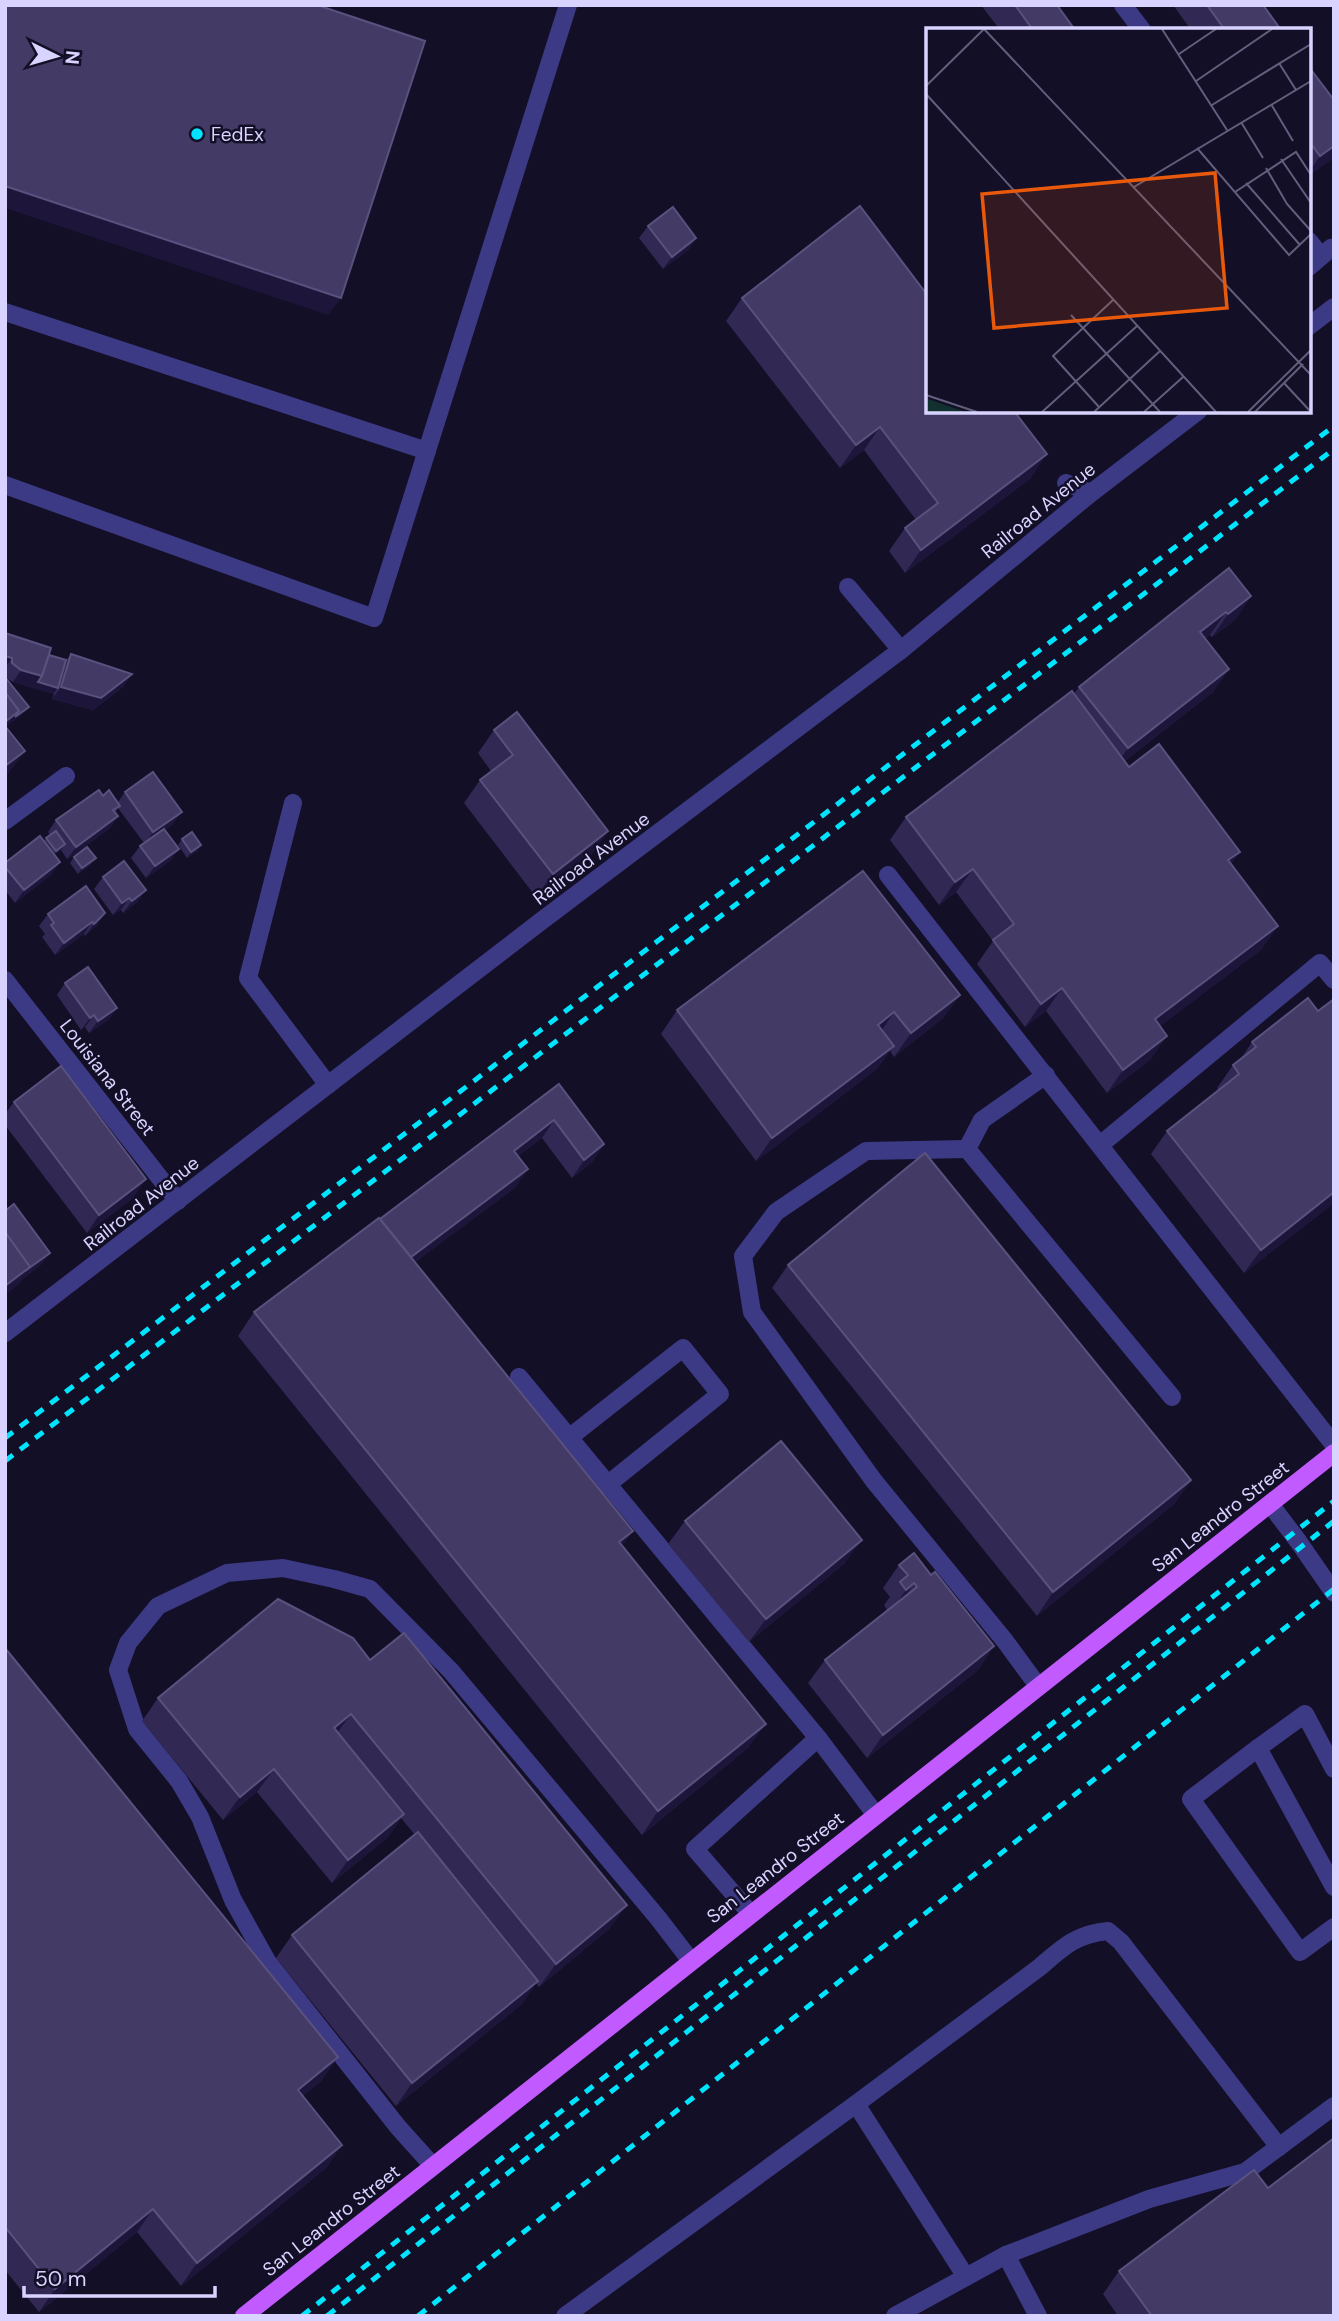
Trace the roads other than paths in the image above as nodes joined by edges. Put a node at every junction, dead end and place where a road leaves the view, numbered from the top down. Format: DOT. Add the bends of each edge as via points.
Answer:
graph roads {
  1 [pos="568,5"];
  2 [pos="1123,5"];
  3 [pos="1140,28"];
  4 [pos="1334,307"];
  5 [pos="5,312"];
  6 [pos="1311,324"];
  7 [pos="1195,413"];
  8 [pos="427,451"];
  9 [pos="1066,482"];
  10 [pos="5,485"];
  11 [pos="1091,493"];
  12 [pos="848,587"];
  13 [pos="901,650"];
  14 [pos="66,776"];
  15 [pos="293,803"];
  16 [pos="5,821"];
  17 [pos="888,875"];
  18 [pos="5,980"];
  19 [pos="1334,981"];
  20 [pos="1046,1075"];
  21 [pos="328,1085"];
  22 [pos="1100,1145"];
  23 [pos="967,1149"];
  24 [pos="178,1201"];
  25 [pos="5,1334"];
  26 [pos="519,1377"];
  27 [pos="1172,1397"];
  28 [pos="570,1437"];
  29 [pos="1334,1445"];
  30 [pos="1334,1453"];
  31 [pos="607,1485"];
  32 [pos="1270,1504"];
  33 [pos="1334,1593"];
  34 [pos="1038,1686"];
  35 [pos="818,1738"];
  36 [pos="1258,1748"];
  37 [pos="1334,1769"];
  38 [pos="876,1815"];
  39 [pos="1334,1887"];
  40 [pos="751,1914"];
  41 [pos="1334,1927"];
  42 [pos="691,1961"];
  43 [pos="856,2104"];
  44 [pos="1334,2106"];
  45 [pos="1279,2147"];
  46 [pos="433,2166"];
  47 [pos="1006,2255"];
  48 [pos="967,2277"];
  49 [pos="244,2316"];
  50 [pos="565,2316"];
  51 [pos="895,2316"];
  52 [pos="1038,2316"];
  1 -- 8 [label="street"];
  2 -- 3 [label="street"];
  4 -- 6 [label="street"];
  5 -- 8 [label="street"];
  7 -- 11 [label="street, Railroad Avenue"];
  8 -- 10 [label="street" via="374,618"];
  9 -- 11 [label="street"];
  11 -- 13 [label="street, Railroad Avenue"];
  12 -- 13 [label="street"];
  13 -- 21 [label="street, Railroad Avenue"];
  14 -- 16 [label="street"];
  15 -- 21 [label="street" via="248,978"];
  17 -- 20 [label="street"];
  18 -- 24 [label="street, Louisiana Street"];
  19 -- 22 [label="street" via="1320,963"];
  20 -- 22 [label="street"];
  20 -- 23 [label="street" via="982,1120"];
  21 -- 24 [label="street, Railroad Avenue"];
  22 -- 29 [label="street"];
  23 -- 27 [label="street"];
  23 -- 34 [label="street" via="866,1151 776,1212 743,1256 752,1312 874,1481"];
  24 -- 25 [label="street, Railroad Avenue"];
  26 -- 28 [label="street"];
  28 -- 31 [label="street"];
  28 -- 31 [label="street" via="682,1348 720,1394"];
  30 -- 32 [label="main road, San Leandro Street"];
  31 -- 35 [label="street"];
  32 -- 33 [label="street"];
  32 -- 34 [label="main road, San Leandro Street"];
  34 -- 38 [label="main road, San Leandro Street"];
  35 -- 38 [label="street"];
  35 -- 40 [label="street" via="695,1849"];
  36 -- 37 [label="street" via="1305,1714"];
  36 -- 39 [label="street"];
  36 -- 41 [label="street" via="1191,1799 1300,1952"];
  38 -- 40 [label="main road, San Leandro Street"];
  40 -- 42 [label="main road, San Leandro Street"];
  42 -- 46 [label="main road, San Leandro Street"];
  42 -- 46 [label="street" via="451,1671 370,1589 283,1569 227,1573 158,1606 128,1643 118,1670 137,1729 200,1817 233,1900 267,1961"];
  43 -- 45 [label="street" via="1068,1942 1108,1931"];
  43 -- 48 [label="street"];
  43 -- 50 [label="street"];
  44 -- 45 [label="street"];
  45 -- 47 [label="street" via="1245,2172 1149,2199"];
  46 -- 49 [label="main road, San Leandro Street"];
  47 -- 48 [label="street"];
  47 -- 52 [label="street"];
  48 -- 51 [label="street"];
}
